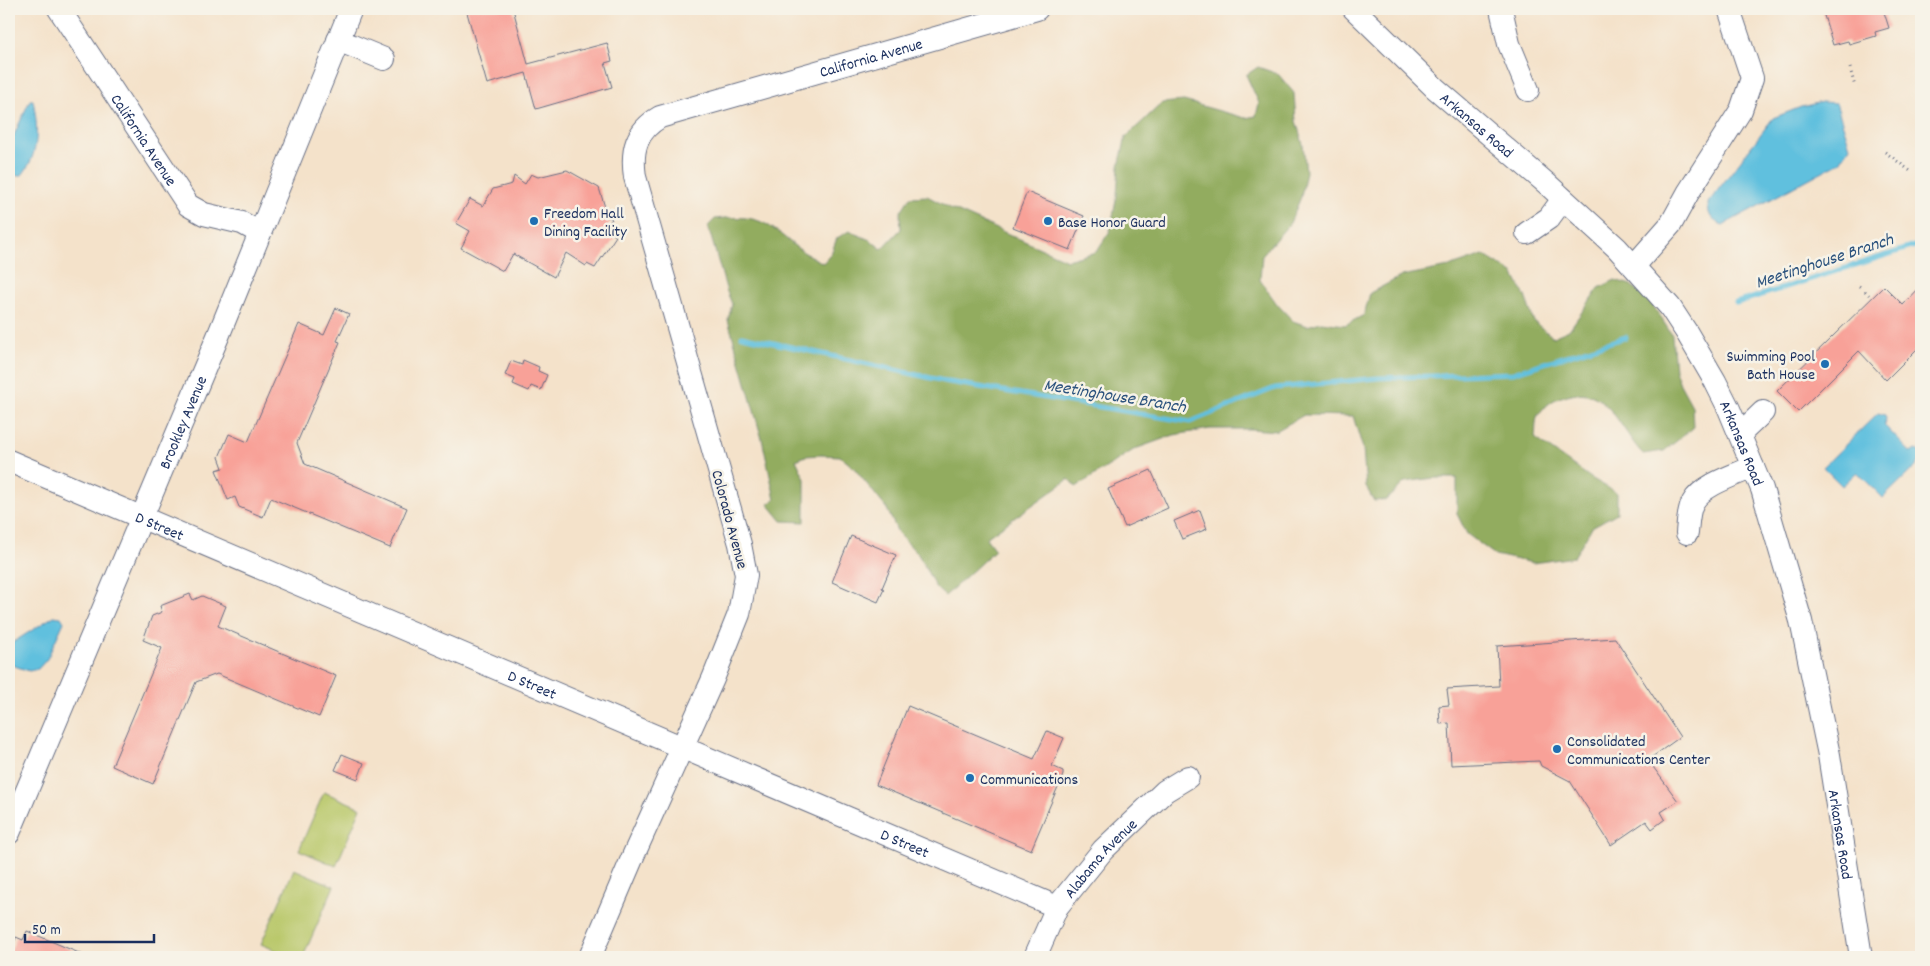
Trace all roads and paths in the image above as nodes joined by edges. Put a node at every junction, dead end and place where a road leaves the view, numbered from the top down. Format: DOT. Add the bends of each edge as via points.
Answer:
graph roads {
  1 [pos="59,9"];
  2 [pos="351,9"];
  3 [pos="1037,9"];
  4 [pos="1501,9"];
  5 [pos="1729,9"];
  6 [pos="1356,10"];
  7 [pos="338,40"];
  8 [pos="384,59"];
  9 [pos="1850,68"];
  10 [pos="1855,87"];
  11 [pos="1528,90"];
  12 [pos="703,104"];
  13 [pos="1885,152"];
  14 [pos="1913,173"];
  15 [pos="1563,199"];
  16 [pos="260,232"];
  17 [pos="1527,233"];
  18 [pos="1634,266"];
  19 [pos="1862,288"];
  20 [pos="1869,295"];
  21 [pos="1763,412"];
  22 [pos="1740,434"];
  23 [pos="9,461"];
  24 [pos="1753,467"];
  25 [pos="142,517"];
  26 [pos="1687,533"];
  27 [pos="681,748"];
  28 [pos="1188,777"];
  29 [pos="9,833"];
  30 [pos="1056,907"];
  31 [pos="590,957"];
  32 [pos="1035,957"];
  33 [pos="1861,957"];
  1 -- 16 [label="street, California Avenue" via="188,205 204,214 242,223"];
  2 -- 7 [label="street, Brookley Avenue"];
  3 -- 12 [label="street, California Avenue"];
  4 -- 11 [label="street" via="1509,44"];
  5 -- 18 [label="street" via="1752,78 1741,110 1672,224"];
  6 -- 15 [label="street, Arkansas Road" via="1435,88"];
  7 -- 8 [label="street"];
  7 -- 16 [label="street, Brookley Avenue"];
  9 -- 10 [label="path"];
  12 -- 27 [label="street, Colorado Avenue" via="654,120 640,135 633,156 635,177 742,550 746,575 739,614 725,652"];
  13 -- 14 [label="path"];
  15 -- 17 [label="street" via="1549,218"];
  15 -- 18 [label="street, Arkansas Road"];
  16 -- 25 [label="street, Brookley Avenue"];
  18 -- 22 [label="street, Arkansas Road" via="1670,307 1687,333"];
  19 -- 20 [label="path"];
  21 -- 22 [label="street"];
  22 -- 24 [label="street, Arkansas Road"];
  23 -- 25 [label="street, D Street"];
  24 -- 26 [label="street" via="1702,490 1692,502"];
  24 -- 33 [label="street, Arkansas Road" via="1776,532 1801,621 1819,702"];
  25 -- 27 [label="street, D Street"];
  25 -- 29 [label="street, Brookley Avenue"];
  27 -- 30 [label="street, D Street"];
  27 -- 31 [label="street, Colorado Avenue"];
  28 -- 30 [label="street, Alabama Avenue" via="1165,791 1103,850"];
  30 -- 32 [label="street, Alabama Avenue"];
}
